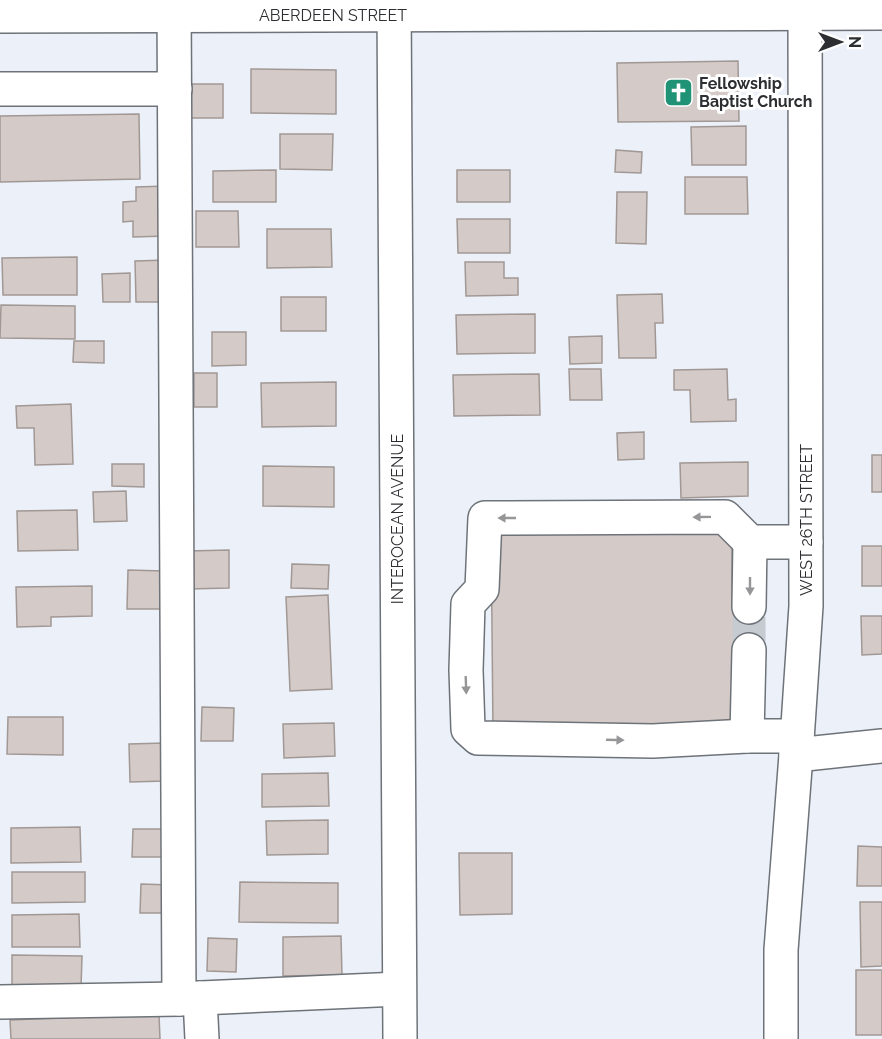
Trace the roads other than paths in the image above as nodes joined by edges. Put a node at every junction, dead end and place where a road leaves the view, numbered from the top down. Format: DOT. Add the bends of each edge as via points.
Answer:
graph roads {
  1 [pos="394,7"];
  2 [pos="603,7"];
  3 [pos="806,7"];
  4 [pos="174,8"];
  5 [pos="882,13"];
  6 [pos="0,16"];
  7 [pos="0,89"];
  8 [pos="175,89"];
  9 [pos="750,542"];
  10 [pos="806,542"];
  11 [pos="749,607"];
  12 [pos="749,650"];
  13 [pos="747,736"];
  14 [pos="797,745"];
  15 [pos="882,746"];
  16 [pos="399,989"];
  17 [pos="189,998"];
  18 [pos="0,1002"];
  19 [pos="202,1039"];
  20 [pos="400,1039"];
  21 [pos="781,1039"];
  1 -- 2 [label="street, ABERDEEN STREET"];
  1 -- 4 [label="street, ABERDEEN STREET"];
  1 -- 16 [label="street, INTEROCEAN AVENUE"];
  2 -- 3 [label="street, ABERDEEN STREET"];
  3 -- 5 [label="street, ABERDEEN STREET"];
  3 -- 10 [label="street, WEST 26TH STREET"];
  4 -- 6 [label="street, ABERDEEN STREET"];
  4 -- 8 [label="street"];
  7 -- 8 [label="street"];
  8 -- 17 [label="street"];
  9 -- 10 [label="street"];
  9 -- 11 [label="street, one-way"];
  9 -- 13 [label="street, one-way" via="725,517 485,518 482,589 468,604 466,670 468,729 478,738 653,741"];
  10 -- 14 [label="street, WEST 26TH STREET"];
  12 -- 13 [label="street"];
  13 -- 14 [label="street"];
  14 -- 15 [label="street"];
  14 -- 21 [label="street, WEST 26TH STREET" via="781,950"];
  16 -- 17 [label="street"];
  16 -- 20 [label="street, INTEROCEAN AVENUE"];
  17 -- 18 [label="street"];
  17 -- 19 [label="street"];
}
